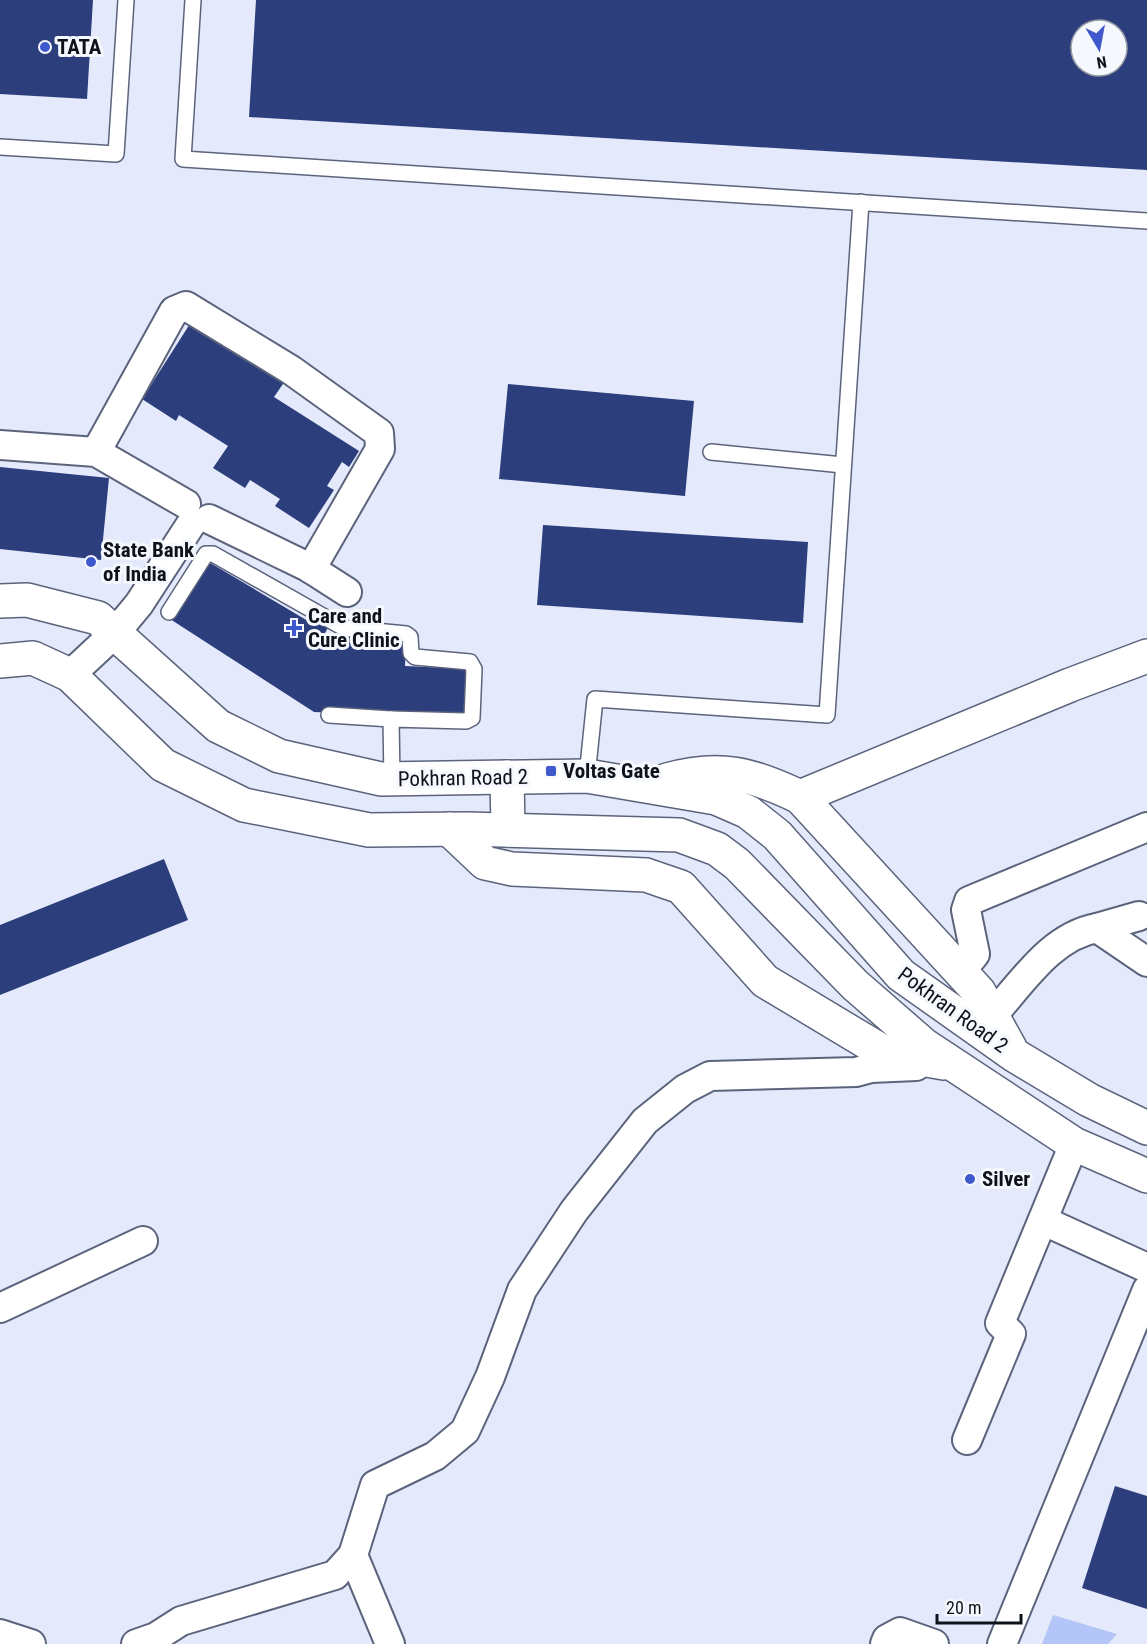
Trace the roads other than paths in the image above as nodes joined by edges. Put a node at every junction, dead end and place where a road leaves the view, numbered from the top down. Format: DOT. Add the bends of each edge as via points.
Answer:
graph roads {
  1 [pos="126,0"];
  2 [pos="193,0"];
  3 [pos="0,147"];
  4 [pos="861,202"];
  5 [pos="1147,221"];
  6 [pos="0,445"];
  7 [pos="96,452"];
  8 [pos="711,452"];
  9 [pos="843,465"];
  10 [pos="195,516"];
  11 [pos="311,569"];
  12 [pos="348,592"];
  13 [pos="0,601"];
  14 [pos="169,612"];
  15 [pos="115,633"];
  16 [pos="1147,656"];
  17 [pos="0,660"];
  18 [pos="69,675"];
  19 [pos="329,715"];
  20 [pos="391,719"];
  21 [pos="587,776"];
  22 [pos="507,777"];
  23 [pos="392,779"];
  24 [pos="646,785"];
  25 [pos="811,808"];
  26 [pos="1147,826"];
  27 [pos="449,829"];
  28 [pos="508,830"];
  29 [pos="1139,916"];
  30 [pos="1097,928"];
  31 [pos="1147,962"];
  32 [pos="961,971"];
  33 [pos="992,1016"];
  34 [pos="1014,1055"];
  35 [pos="954,1065"];
  36 [pos="1147,1128"];
  37 [pos="1074,1144"];
  38 [pos="1147,1176"];
  39 [pos="1044,1221"];
  40 [pos="143,1241"];
  41 [pos="1147,1268"];
  42 [pos="1147,1290"];
  43 [pos="0,1308"];
  44 [pos="967,1440"];
  45 [pos="353,1555"];
  46 [pos="0,1634"];
  47 [pos="31,1644"];
  48 [pos="136,1644"];
  49 [pos="390,1644"];
  50 [pos="885,1644"];
  51 [pos="934,1644"];
  52 [pos="1002,1644"];
  1 -- 3 [label="lane" via="116,154"];
  2 -- 4 [label="lane" via="183,159"];
  4 -- 5 [label="lane"];
  4 -- 9 [label="lane"];
  6 -- 7 [label="street"];
  7 -- 10 [label="street"];
  7 -- 11 [label="street" via="174,311 186,306 291,370 379,433 380,449"];
  8 -- 9 [label="lane"];
  9 -- 21 [label="lane" via="827,715 595,699"];
  10 -- 11 [label="street"];
  10 -- 15 [label="street" via="139,604"];
  11 -- 12 [label="street"];
  13 -- 15 [label="main road, Pokhran Road 2" via="27,600 98,618"];
  14 -- 20 [label="lane" via="206,554 213,554 345,628 406,634 415,657 470,662 474,669 472,718"];
  15 -- 18 [label="street"];
  15 -- 23 [label="main road, Pokhran Road 2" via="218,726 279,756"];
  16 -- 25 [label="main road" via="1070,684"];
  17 -- 18 [label="main road, Pokhran Road 2" via="33,658"];
  18 -- 27 [label="main road, Pokhran Road 2" via="163,765 244,805 369,830"];
  19 -- 20 [label="lane"];
  20 -- 23 [label="lane"];
  21 -- 22 [label="main road, Pokhran Road 2"];
  21 -- 24 [label="main road, Pokhran Road 2"];
  22 -- 23 [label="main road, Pokhran Road 2"];
  22 -- 28 [label="main road"];
  24 -- 25 [label="main road" via="681,776 728,772 762,778"];
  24 -- 34 [label="main road, Pokhran Road 2" via="716,798 748,812 777,836 901,975"];
  25 -- 32 [label="main road"];
  26 -- 32 [label="street" via="969,901 966,910 975,954"];
  27 -- 28 [label="main road, Pokhran Road 2"];
  27 -- 35 [label="main road" via="485,862 512,868 646,875 681,887 765,981 794,1000 885,1053"];
  28 -- 35 [label="main road, Pokhran Road 2" via="679,835 717,849 737,864 855,985 924,1045"];
  29 -- 30 [label="street"];
  30 -- 31 [label="street"];
  30 -- 33 [label="street" via="1080,931 1058,943"];
  32 -- 33 [label="main road"];
  33 -- 34 [label="main road"];
  34 -- 36 [label="main road, Pokhran Road 2" via="1089,1100"];
  35 -- 37 [label="main road, Pokhran Road 2"];
  35 -- 45 [label="street" via="710,1076 685,1089 645,1121 574,1211 522,1290 465,1431 435,1456 375,1485"];
  37 -- 38 [label="main road, Pokhran Road 2"];
  37 -- 39 [label="street"];
  39 -- 41 [label="street"];
  39 -- 44 [label="street" via="1000,1323 1011,1334"];
  40 -- 43 [label="street"];
  42 -- 52 [label="street"];
  45 -- 48 [label="street" via="335,1575 181,1621"];
  45 -- 49 [label="street"];
  46 -- 47 [label="street"];
  50 -- 51 [label="street" via="900,1632"];
}
